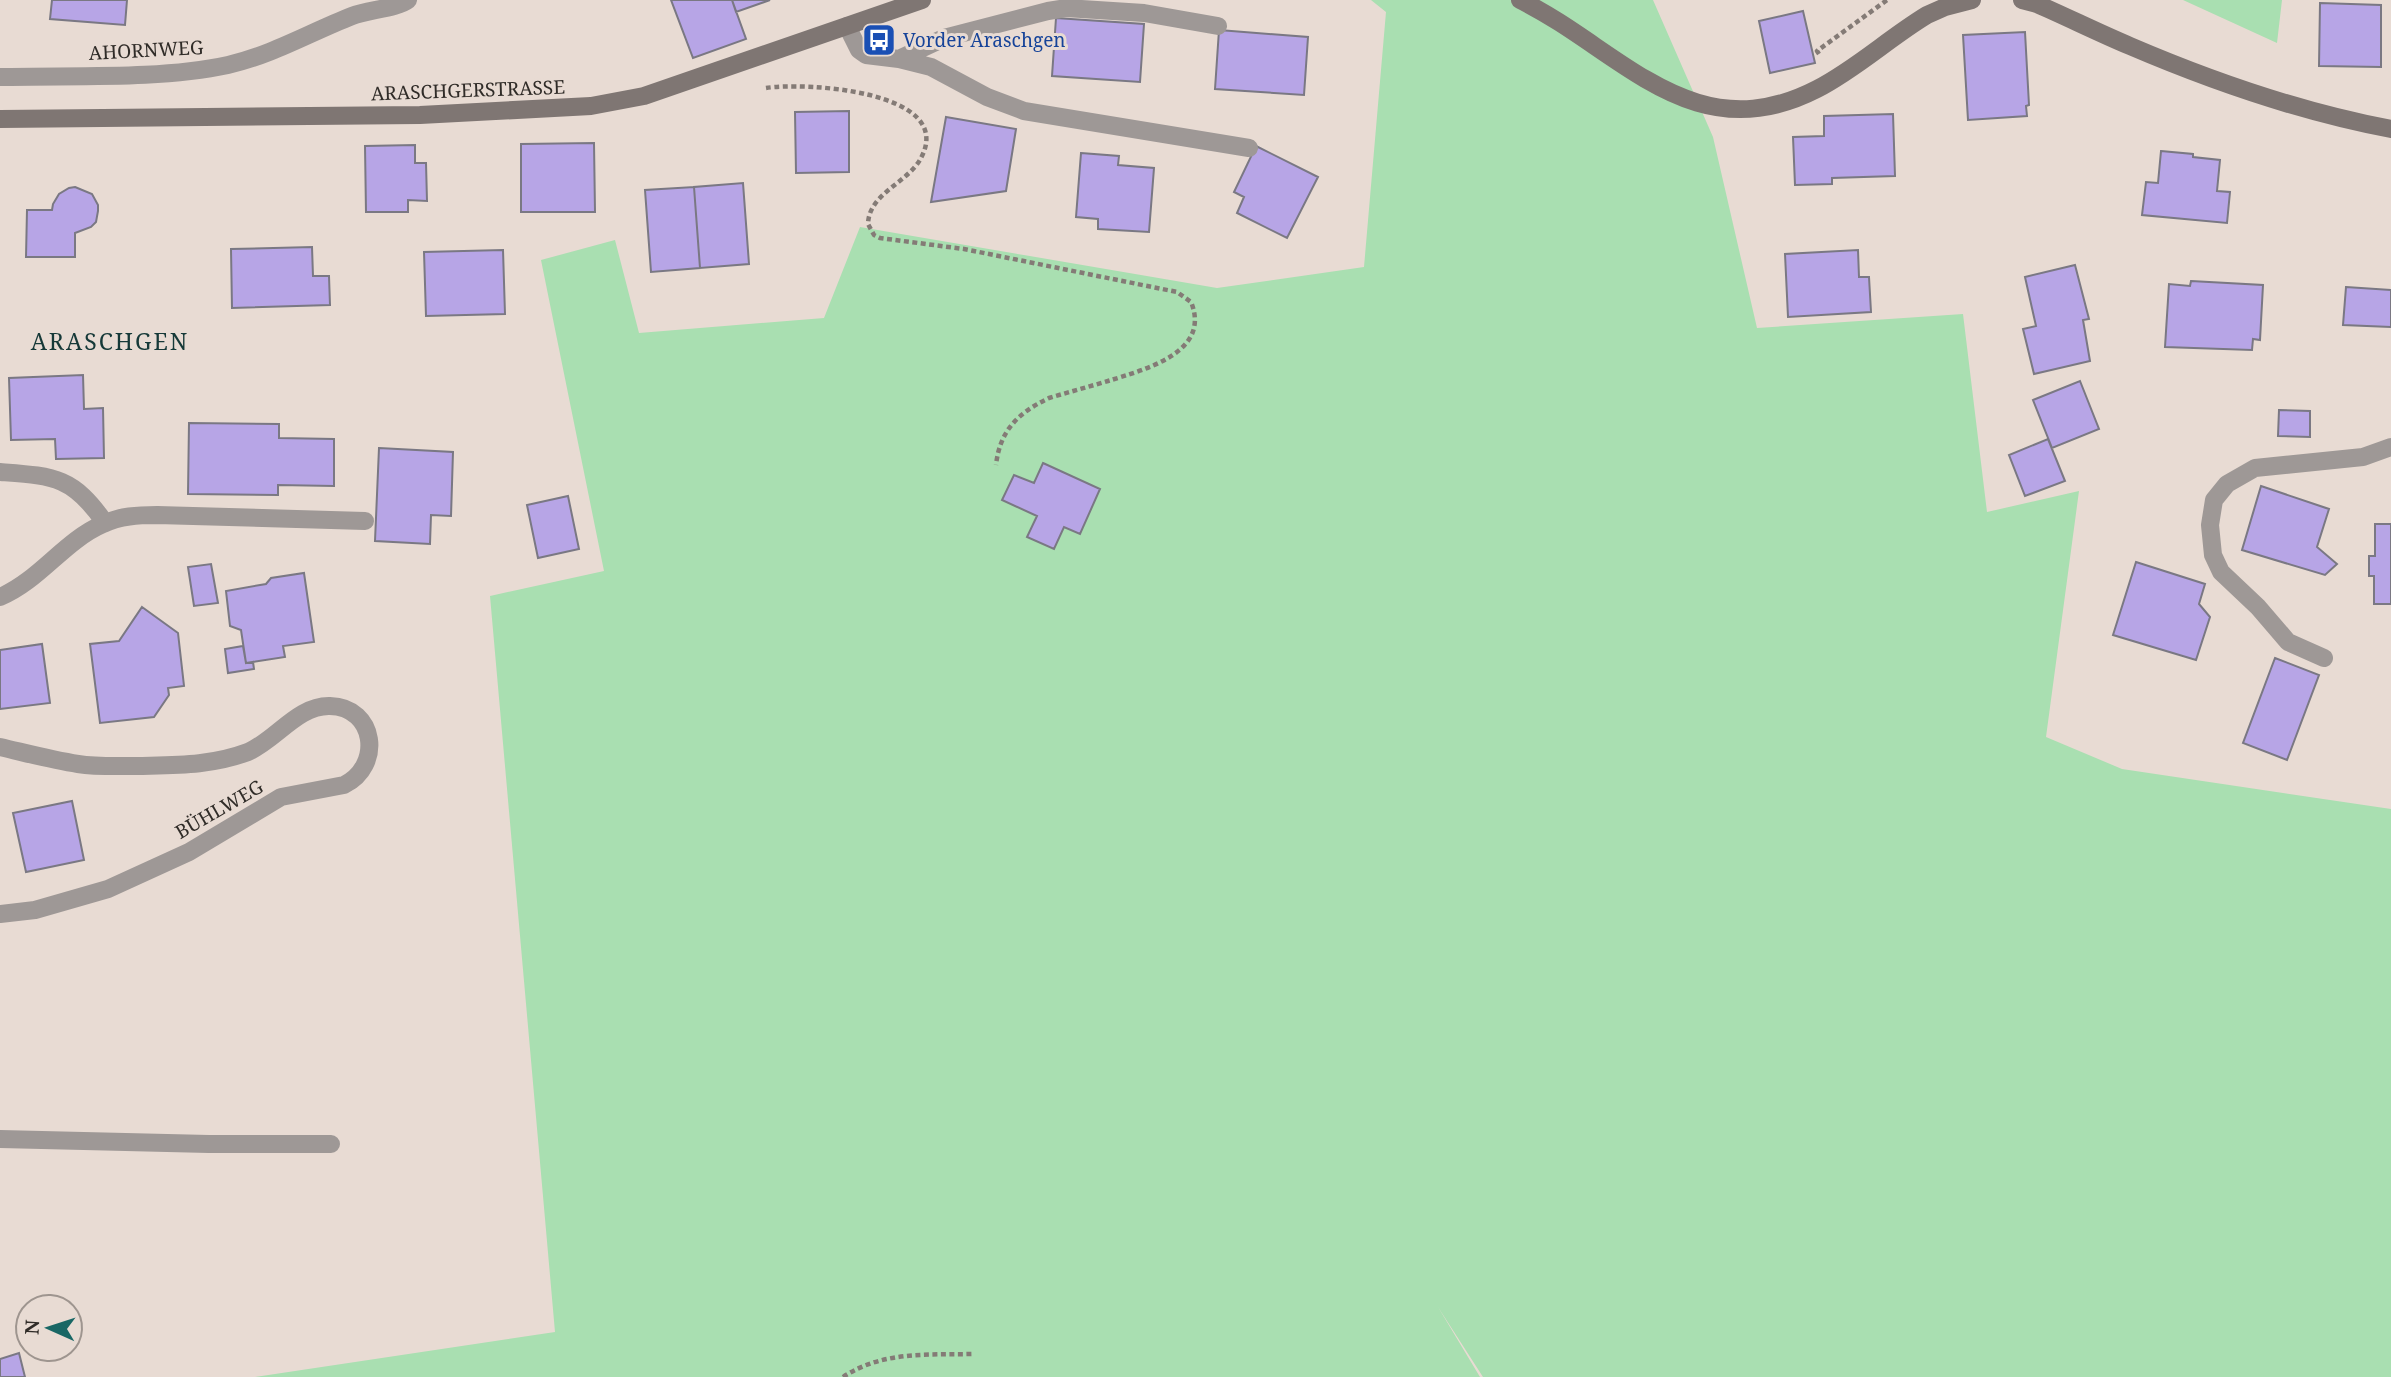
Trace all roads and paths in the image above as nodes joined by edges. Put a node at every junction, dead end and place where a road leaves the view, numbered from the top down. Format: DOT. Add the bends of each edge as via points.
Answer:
graph roads {
  1 [pos="408,0"];
  2 [pos="922,0"];
  3 [pos="1520,0"];
  4 [pos="1972,0"];
  5 [pos="2022,0"];
  6 [pos="847,26"];
  7 [pos="1218,26"];
  8 [pos="899,59"];
  9 [pos="736,64"];
  10 [pos="0,77"];
  11 [pos="0,119"];
  12 [pos="2391,129"];
  13 [pos="1249,148"];
  14 [pos="2391,447"];
  15 [pos="996,465"];
  16 [pos="0,472"];
  17 [pos="365,521"];
  18 [pos="105,523"];
  19 [pos="0,597"];
  20 [pos="2324,658"];
  21 [pos="0,747"];
  22 [pos="0,914"];
  23 [pos="0,1139"];
  24 [pos="331,1143"];
  25 [pos="972,1354"];
  26 [pos="843,1377"];
  1 -- 10 [label="street, AHORNWEG" via="366,11 253,58 217,67 175,73"];
  2 -- 6 [label="street, ARASCHGERSTRASSE"];
  3 -- 4 [label="street" via="1661,90 1705,105 1747,109 1815,90 1927,15"];
  5 -- 12 [label="street" via="2229,85"];
  6 -- 8 [label="street" via="862,52"];
  6 -- 9 [label="street, ARASCHGERSTRASSE"];
  7 -- 8 [label="street" via="1135,12 1058,9 944,38"];
  8 -- 13 [label="street" via="931,67 1024,111"];
  9 -- 11 [label="street, ARASCHGERSTRASSE" via="643,96 533,111"];
  9 -- 15 [label="path" via="745,91 790,85 846,90 896,104 921,124 925,142 920,160 870,210 867,224 880,238 964,249 1177,292 1191,302 1195,320 1179,350 1159,363 1033,406 1005,431"];
  14 -- 20 [label="street" via="2363,457 2255,468 2222,488 2212,506 2211,545 2221,572 2288,642"];
  16 -- 18 [label="street" via="61,480 89,501"];
  17 -- 18 [label="street" via="157,515"];
  18 -- 19 [label="street"];
  21 -- 22 [label="street, BÜHLWEG" via="80,765 204,764 252,750 303,714 326,706 343,708 357,717 367,730 370,746 363,769 344,785 275,800 189,852 108,889 35,910"];
  23 -- 24 [label="street"];
  25 -- 26 [label="path" via="877,1360"];
}
